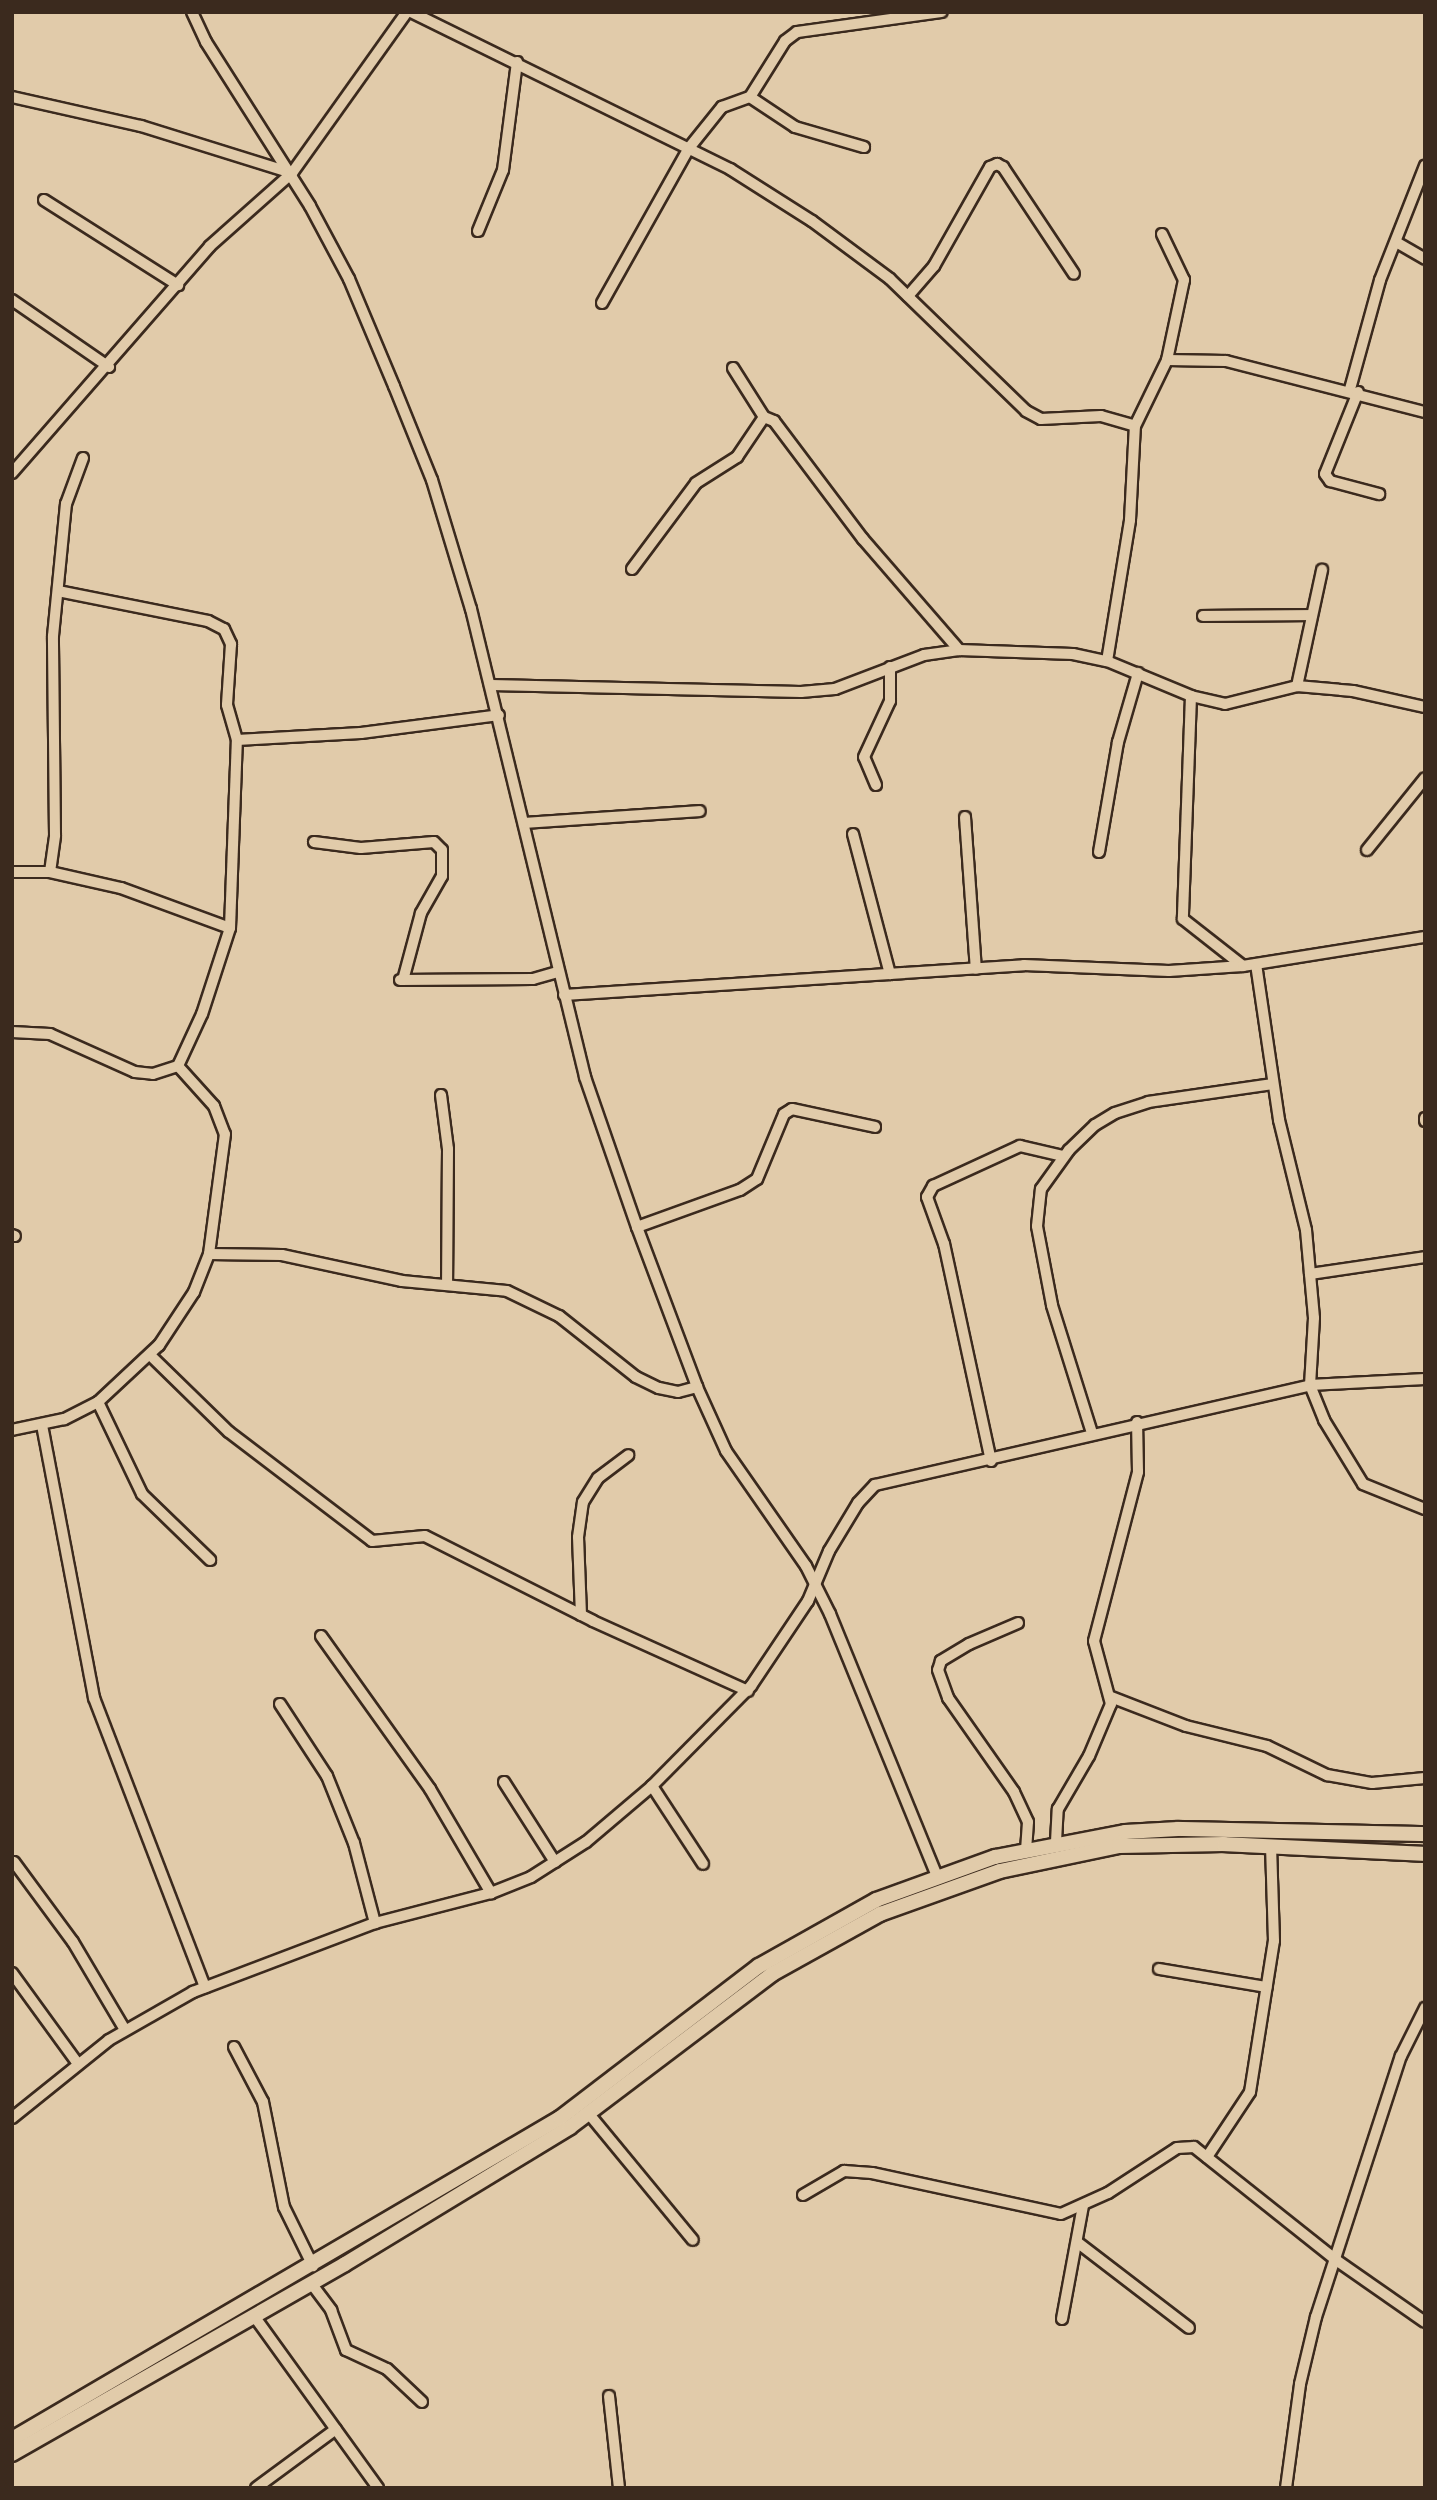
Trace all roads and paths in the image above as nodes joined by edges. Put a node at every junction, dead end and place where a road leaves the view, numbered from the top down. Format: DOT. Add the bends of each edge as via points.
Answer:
graph roads {
  1 [pos="192,12"];
  2 [pos="409,12"];
  3 [pos="942,12"];
  4 [pos="898,14"];
  5 [pos="517,62"];
  6 [pos="12,97"];
  7 [pos="750,97"];
  8 [pos="864,147"];
  9 [pos="690,148"];
  10 [pos="1425,166"];
  11 [pos="292,173"];
  12 [pos="44,200"];
  13 [pos="478,231"];
  14 [pos="1162,234"];
  15 [pos="1396,242"];
  16 [pos="1425,259"];
  17 [pos="1074,274"];
  18 [pos="178,285"];
  19 [pos="908,296"];
  20 [pos="12,300"];
  21 [pos="602,303"];
  22 [pos="1167,360"];
  23 [pos="109,367"];
  24 [pos="733,368"];
  25 [pos="1354,390"];
  26 [pos="1425,412"];
  27 [pos="764,417"];
  28 [pos="1135,426"];
  29 [pos="83,458"];
  30 [pos="12,473"];
  31 [pos="1378,494"];
  32 [pos="632,569"];
  33 [pos="1322,570"];
  34 [pos="58,591"];
  35 [pos="1312,615"];
  36 [pos="1203,616"];
  37 [pos="959,650"];
  38 [pos="1107,661"];
  39 [pos="890,667"];
  40 [pos="1138,673"];
  41 [pos="491,685"];
  42 [pos="1297,686"];
  43 [pos="1191,696"];
  44 [pos="1425,707"];
  45 [pos="499,715"];
  46 [pos="237,740"];
  47 [pos="1425,778"];
  48 [pos="876,785"];
  49 [pos="700,811"];
  50 [pos="965,817"];
  51 [pos="525,822"];
  52 [pos="853,834"];
  53 [pos="314,842"];
  54 [pos="1367,850"];
  55 [pos="1099,852"];
  56 [pos="12,872"];
  57 [pos="51,872"];
  58 [pos="230,928"];
  59 [pos="1425,937"];
  60 [pos="1256,964"];
  61 [pos="1242,966"];
  62 [pos="976,969"];
  63 [pos="558,972"];
  64 [pos="890,974"];
  65 [pos="564,995"];
  66 [pos="12,1032"];
  67 [pos="178,1066"];
  68 [pos="1273,1084"];
  69 [pos="441,1096"];
  70 [pos="875,1127"];
  71 [pos="1063,1156"];
  72 [pos="638,1227"];
  73 [pos="209,1254"];
  74 [pos="1425,1257"];
  75 [pos="1310,1273"];
  76 [pos="447,1284"];
  77 [pos="150,1355"];
  78 [pos="1425,1379"];
  79 [pos="1310,1385"];
  80 [pos="697,1387"];
  81 [pos="98,1402"];
  82 [pos="1137,1422"];
  83 [pos="42,1425"];
  84 [pos="12,1430"];
  85 [pos="1092,1433"];
  86 [pos="628,1455"];
  87 [pos="991,1461"];
  88 [pos="1425,1509"];
  89 [pos="210,1560"];
  90 [pos="814,1581"];
  91 [pos="581,1615"];
  92 [pos="1018,1623"];
  93 [pos="321,1636"];
  94 [pos="748,1690"];
  95 [pos="1111,1697"];
  96 [pos="280,1704"];
  97 [pos="1425,1778"];
  98 [pos="504,1782"];
  99 [pos="652,1786"];
  100 [pos="1425,1834"];
  101 [pos="1056,1842"];
  102 [pos="1271,1846"];
  103 [pos="1027,1849"];
  104 [pos="1425,1854"];
  105 [pos="14,1862"];
  106 [pos="555,1862"];
  107 [pos="704,1864"];
  108 [pos="937,1876"];
  109 [pos="491,1893"];
  110 [pos="375,1923"];
  111 [pos="1159,1969"];
  112 [pos="12,1972"];
  113 [pos="205,1987"];
  114 [pos="1266,1987"];
  115 [pos="1425,2008"];
  116 [pos="125,2030"];
  117 [pos="234,2047"];
  118 [pos="78,2064"];
  119 [pos="589,2113"];
  120 [pos="12,2118"];
  121 [pos="1207,2157"];
  122 [pos="803,2195"];
  123 [pos="1083,2206"];
  124 [pos="693,2240"];
  125 [pos="1077,2242"];
  126 [pos="1336,2260"];
  127 [pos="313,2266"];
  128 [pos="311,2283"];
  129 [pos="254,2316"];
  130 [pos="1062,2319"];
  131 [pos="1425,2322"];
  132 [pos="1189,2328"];
  133 [pos="169,2356"];
  134 [pos="609,2396"];
  135 [pos="422,2402"];
  136 [pos="336,2429"];
  137 [pos="12,2439"];
  138 [pos="12,2455"];
  139 [pos="256,2488"];
  140 [pos="378,2488"];
  141 [pos="619,2488"];
  142 [pos="1286,2488"];
  1 -- 11 [label="street" via="206,42"];
  2 -- 5 [label="street"];
  2 -- 11 [label="street"];
  3 -- 4 [label="street"];
  4 -- 7 [label="street" via="797,32 785,41"];
  5 -- 9 [label="street"];
  5 -- 13 [label="street" via="503,170"];
  6 -- 11 [label="street" via="141,126"];
  7 -- 8 [label="street" via="795,127"];
  7 -- 9 [label="street" via="722,107"];
  9 -- 19 [label="street" via="812,221"];
  9 -- 21 [label="street"];
  10 -- 15 [label="street" via="1406,205"];
  11 -- 18 [label="street" via="210,246"];
  11 -- 41 [label="street" via="349,278 432,480"];
  12 -- 18 [label="street"];
  14 -- 22 [label="street" via="1184,280"];
  15 -- 16 [label="street"];
  15 -- 25 [label="street" via="1380,280"];
  17 -- 19 [label="street" via="997,164 990,167 934,266"];
  18 -- 23 [label="street"];
  19 -- 28 [label="street" via="1026,411 1041,419 1101,416"];
  20 -- 23 [label="street"];
  22 -- 25 [label="street" via="1226,360"];
  22 -- 28 [label="street"];
  23 -- 30 [label="street"];
  24 -- 27 [label="street"];
  25 -- 26 [label="street"];
  25 -- 31 [label="street" via="1325,474 1330,481"];
  27 -- 32 [label="street" via="737,457 696,483"];
  27 -- 37 [label="street" via="774,421 847,520"];
  28 -- 38 [label="street" via="1129,520"];
  29 -- 34 [label="street" via="66,504"];
  33 -- 35 [label="street"];
  34 -- 46 [label="street" via="208,621 224,629 231,644 228,721"];
  34 -- 57 [label="street" via="53,636 55,835"];
  35 -- 36 [label="street"];
  35 -- 42 [label="street"];
  37 -- 38 [label="street" via="1073,654"];
  37 -- 39 [label="street" via="924,655"];
  38 -- 40 [label="street"];
  39 -- 41 [label="street" via="835,689 802,692"];
  39 -- 48 [label="street" via="890,701 864,758"];
  40 -- 43 [label="street"];
  40 -- 55 [label="street" via="1118,743"];
  41 -- 45 [label="street"];
  42 -- 43 [label="street" via="1242,703"];
  42 -- 44 [label="street" via="1353,691"];
  43 -- 61 [label="street" via="1183,919"];
  45 -- 46 [label="street" via="361,733"];
  45 -- 51 [label="street"];
  46 -- 58 [label="street"];
  47 -- 54 [label="street"];
  49 -- 51 [label="street"];
  50 -- 62 [label="street"];
  51 -- 63 [label="street"];
  52 -- 64 [label="street"];
  53 -- 63 [label="street" via="361,848 434,842 442,850 442,876 421,913 401,980 533,979"];
  56 -- 57 [label="street"];
  57 -- 58 [label="street" via="121,888"];
  58 -- 67 [label="street" via="202,1014"];
  59 -- 60 [label="street"];
  60 -- 61 [label="street"];
  60 -- 68 [label="street"];
  61 -- 62 [label="street" via="1169,971 1024,965"];
  62 -- 64 [label="street"];
  63 -- 65 [label="street"];
  64 -- 65 [label="street"];
  65 -- 72 [label="street" via="585,1077"];
  66 -- 67 [label="street" via="50,1034 135,1072 153,1074"];
  67 -- 73 [label="street" via="214,1106 225,1134"];
  68 -- 71 [label="street" via="1134,1106 1095,1125"];
  68 -- 75 [label="street" via="1306,1230"];
  69 -- 76 [label="street" via="448,1149"];
  70 -- 72 [label="street" via="792,1109 784,1114 757,1179 740,1190"];
  71 -- 85 [label="street" via="1041,1189 1037,1226 1052,1305"];
  71 -- 87 [label="street" via="1020,1146 933,1186 927,1197 944,1244"];
  72 -- 80 [label="street"];
  73 -- 76 [label="street" via="282,1255 402,1281"];
  73 -- 77 [label="street" via="194,1292"];
  74 -- 75 [label="street"];
  75 -- 79 [label="street" via="1314,1318"];
  76 -- 80 [label="street" via="507,1291 536,1301 636,1377 678,1392"];
  77 -- 81 [label="street"];
  77 -- 91 [label="street" via="229,1432 372,1541 425,1536"];
  78 -- 79 [label="street"];
  79 -- 82 [label="street"];
  79 -- 88 [label="street" via="1316,1405 1363,1484"];
  80 -- 90 [label="street" via="726,1451"];
  81 -- 83 [label="street"];
  81 -- 89 [label="street" via="142,1494"];
  82 -- 85 [label="street"];
  82 -- 95 [label="street" via="1138,1472 1094,1641"];
  83 -- 84 [label="street"];
  83 -- 113 [label="street" via="94,1698"];
  85 -- 87 [label="street"];
  86 -- 91 [label="street" via="598,1478 583,1502 578,1537"];
  87 -- 90 [label="street" via="875,1485 858,1503"];
  90 -- 94 [label="street" via="808,1601"];
  90 -- 108 [label="street"];
  91 -- 94 [label="street"];
  92 -- 103 [label="street" via="969,1644 941,1661 938,1670 948,1698 1014,1791 1028,1822"];
  93 -- 109 [label="street" via="430,1790"];
  94 -- 99 [label="street"];
  95 -- 97 [label="street" via="1186,1726 1267,1746 1327,1775 1372,1783"];
  95 -- 101 [label="street" via="1089,1756 1058,1809"];
  96 -- 110 [label="street" via="327,1776 354,1843"];
  98 -- 106 [label="street"];
  99 -- 106 [label="street"];
  99 -- 107 [label="street"];
  100 -- 101 [label="main road" via="1178,1829"];
  101 -- 103 [label="main road"];
  102 -- 104 [label="main road"];
  102 -- 114 [label="street" via="1274,1941"];
  102 -- 119 [label="main road" via="1173,1843 1094,1849 945,1887 880,1914 772,1974"];
  103 -- 108 [label="main road"];
  105 -- 116 [label="street" via="73,1942"];
  106 -- 109 [label="street"];
  108 -- 127 [label="main road" via="876,1900 759,1966 560,2118"];
  109 -- 110 [label="street"];
  110 -- 113 [label="street"];
  111 -- 114 [label="street"];
  112 -- 118 [label="street"];
  113 -- 116 [label="street"];
  114 -- 121 [label="street" via="1250,2092"];
  115 -- 126 [label="street" via="1401,2056"];
  116 -- 118 [label="street"];
  117 -- 127 [label="street" via="263,2102 284,2207"];
  118 -- 120 [label="street"];
  119 -- 124 [label="street"];
  119 -- 128 [label="main road"];
  121 -- 123 [label="street" via="1194,2147 1177,2148"];
  121 -- 126 [label="street"];
  122 -- 123 [label="street" via="844,2171 872,2173 1043,2214 1061,2214"];
  123 -- 125 [label="street"];
  125 -- 130 [label="street"];
  125 -- 132 [label="street"];
  126 -- 131 [label="street"];
  126 -- 142 [label="street" via="1300,2384"];
  127 -- 133 [label="main road"];
  128 -- 129 [label="main road"];
  128 -- 135 [label="street" via="331,2310 346,2350 387,2368"];
  129 -- 133 [label="main road"];
  129 -- 136 [label="street"];
  133 -- 137 [label="main road"];
  133 -- 138 [label="main road"];
  134 -- 141 [label="street"];
  136 -- 139 [label="street"];
  136 -- 140 [label="street"];
}
